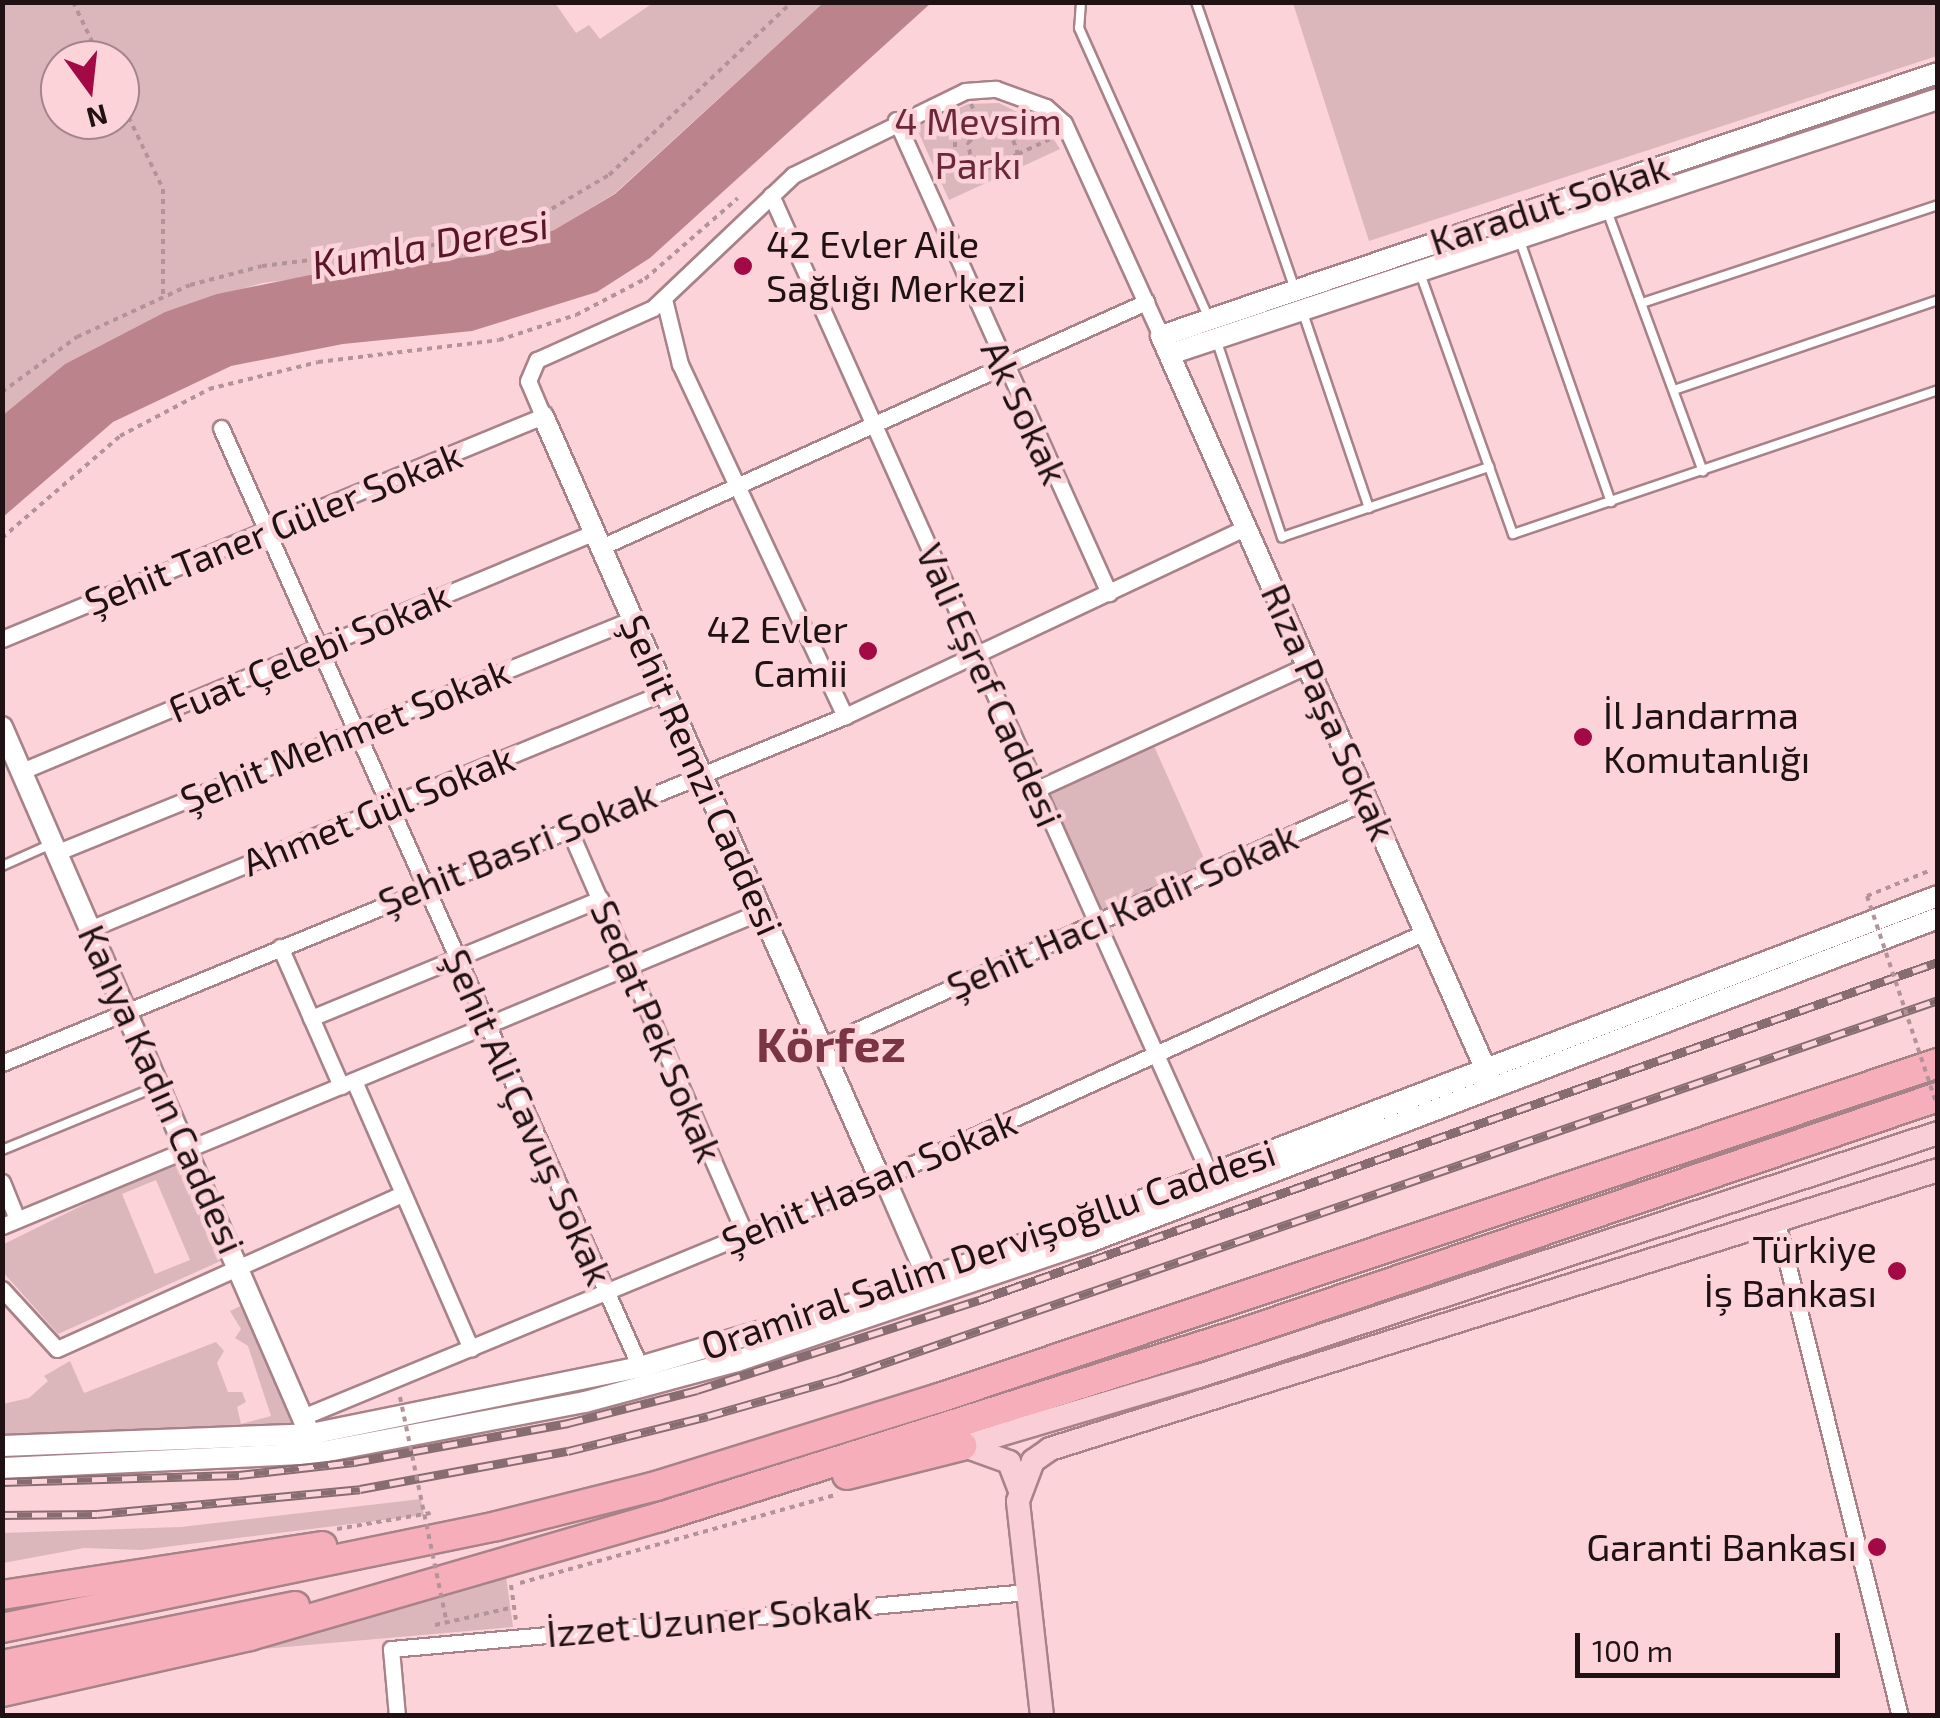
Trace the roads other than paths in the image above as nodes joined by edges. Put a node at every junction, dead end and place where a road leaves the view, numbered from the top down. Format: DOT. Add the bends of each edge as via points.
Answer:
graph roads {
  1 [pos="1082,2"];
  2 [pos="1196,2"];
  3 [pos="1938,74"];
  4 [pos="1938,98"];
  5 [pos="896,120"];
  6 [pos="771,195"];
  7 [pos="1602,196"];
  8 [pos="1938,205"];
  9 [pos="1514,226"];
  10 [pos="1416,259"];
  11 [pos="1298,298"];
  12 [pos="664,299"];
  13 [pos="1938,300"];
  14 [pos="1146,302"];
  15 [pos="1642,303"];
  16 [pos="1212,328"];
  17 [pos="1165,345"];
  18 [pos="1002,366"];
  19 [pos="1674,390"];
  20 [pos="1938,390"];
  21 [pos="543,416"];
  22 [pos="870,423"];
  23 [pos="221,428"];
  24 [pos="1490,467"];
  25 [pos="1702,471"];
  26 [pos="737,484"];
  27 [pos="1611,502"];
  28 [pos="1369,508"];
  29 [pos="1247,527"];
  30 [pos="264,531"];
  31 [pos="598,540"];
  32 [pos="1109,593"];
  33 [pos="632,618"];
  34 [pos="2,639"];
  35 [pos="317,648"];
  36 [pos="978,656"];
  37 [pos="1308,665"];
  38 [pos="665,692"];
  39 [pos="845,716"];
  40 [pos="2,727"];
  41 [pos="354,731"];
  42 [pos="8,753"];
  43 [pos="22,771"];
  44 [pos="700,772"];
  45 [pos="1037,789"];
  46 [pos="1368,800"];
  47 [pos="388,806"];
  48 [pos="568,827"];
  49 [pos="56,847"];
  50 [pos="2,866"];
  51 [pos="424,886"];
  52 [pos="1938,896"];
  53 [pos="600,898"];
  54 [pos="762,912"];
  55 [pos="1938,918"];
  56 [pos="1097,924"];
  57 [pos="92,928"];
  58 [pos="1426,932"];
  59 [pos="280,947"];
  60 [pos="456,957"];
  61 [pos="629,968"];
  62 [pos="128,1010"];
  63 [pos="311,1018"];
  64 [pos="488,1026"];
  65 [pos="822,1046"];
  66 [pos="1157,1055"];
  67 [pos="2,1063"];
  68 [pos="1938,1063"];
  69 [pos="1490,1079"];
  70 [pos="348,1084"];
  71 [pos="162,1085"];
  72 [pos="1938,1098"];
  73 [pos="1938,1132"];
  74 [pos="188,1146"];
  75 [pos="2,1150"];
  76 [pos="1938,1170"];
  77 [pos="1210,1175"];
  78 [pos="882,1178"];
  79 [pos="2,1182"];
  80 [pos="402,1194"];
  81 [pos="1776,1218"];
  82 [pos="10,1222"];
  83 [pos="745,1234"];
  84 [pos="239,1263"];
  85 [pos="928,1278"];
  86 [pos="2,1289"];
  87 [pos="608,1293"];
  88 [pos="471,1349"];
  89 [pos="640,1367"];
  90 [pos="1274,1378"];
  91 [pos="1112,1404"];
  92 [pos="311,1434"];
  93 [pos="2,1446"];
  94 [pos="962,1446"];
  95 [pos="2,1468"];
  96 [pos="1020,1490"];
  97 [pos="660,1517"];
  98 [pos="497,1526"];
  99 [pos="505,1562"];
  100 [pos="1027,1592"];
  101 [pos="2,1595"];
  102 [pos="2,1628"];
  103 [pos="2,1665"];
  104 [pos="2,1692"];
  105 [pos="398,1716"];
  106 [pos="1042,1716"];
  107 [pos="1900,1716"];
  1 -- 16 [label="lane" via="1079,28"];
  2 -- 11 [label="lane"];
  3 -- 7 [label="main road, Karadut Sokak"];
  4 -- 7 [label="main road, Karadut Sokak"];
  5 -- 6 [label="street" via="802,169"];
  5 -- 14 [label="street" via="965,91 996,89 1032,101 1068,130"];
  5 -- 18 [label="street, Ak Sokak"];
  6 -- 12 [label="street"];
  6 -- 22 [label="street, Vali Eşref Caddesi"];
  7 -- 9 [label="main road, Karadut Sokak"];
  7 -- 15 [label="lane"];
  8 -- 15 [label="lane"];
  9 -- 10 [label="main road, Karadut Sokak"];
  9 -- 27 [label="lane"];
  10 -- 11 [label="main road, Karadut Sokak"];
  10 -- 24 [label="lane"];
  11 -- 16 [label="main road, Karadut Sokak"];
  11 -- 28 [label="lane"];
  12 -- 21 [label="street, Şehit Remzi Caddesi" via="640,316 544,356 529,370"];
  12 -- 26 [label="street" via="680,364"];
  13 -- 19 [label="lane"];
  14 -- 17 [label="street"];
  14 -- 18 [label="street, Fuat Çelebi Sokak"];
  15 -- 19 [label="lane"];
  16 -- 17 [label="main road, Karadut Sokak"];
  16 -- 28 [label="lane" via="1282,537"];
  17 -- 29 [label="main road, Rıza Paşa Sokak"];
  18 -- 22 [label="street, Fuat Çelebi Sokak"];
  18 -- 32 [label="street, Ak Sokak"];
  19 -- 25 [label="lane"];
  20 -- 25 [label="lane"];
  21 -- 30 [label="street, Şehit Taner Güler Sokak"];
  21 -- 31 [label="main road, Şehit Remzi Caddesi"];
  22 -- 26 [label="street, Fuat Çelebi Sokak"];
  22 -- 36 [label="street, Vali Eşref Caddesi"];
  23 -- 30 [label="street, Şehit Ali Çavuş Sokak"];
  24 -- 27 [label="lane" via="1513,534"];
  24 -- 28 [label="lane"];
  25 -- 27 [label="lane"];
  26 -- 31 [label="street, Fuat Çelebi Sokak"];
  26 -- 39 [label="street"];
  29 -- 32 [label="street, Şehit Basri Sokak"];
  29 -- 37 [label="main road, Rıza Paşa Sokak"];
  30 -- 34 [label="street, Şehit Taner Güler Sokak"];
  30 -- 35 [label="street, Şehit Ali Çavuş Sokak"];
  31 -- 33 [label="main road, Şehit Remzi Caddesi"];
  31 -- 35 [label="street, Fuat Çelebi Sokak"];
  32 -- 36 [label="street, Şehit Basri Sokak"];
  33 -- 38 [label="main road, Şehit Remzi Caddesi"];
  33 -- 41 [label="street, Şehit Mehmet Sokak"];
  35 -- 41 [label="street, Şehit Ali Çavuş Sokak"];
  35 -- 43 [label="street, Fuat Çelebi Sokak"];
  36 -- 39 [label="street, Şehit Basri Sokak"];
  36 -- 45 [label="street, Vali Eşref Caddesi"];
  37 -- 45 [label="street"];
  37 -- 46 [label="main road, Rıza Paşa Sokak"];
  38 -- 44 [label="main road, Şehit Remzi Caddesi"];
  38 -- 47 [label="street, Ahmet Gül Sokak"];
  39 -- 44 [label="street, Şehit Basri Sokak"];
  40 -- 42 [label="main road, Kahya Kadın Caddesi"];
  41 -- 47 [label="street, Şehit Ali Çavuş Sokak"];
  41 -- 49 [label="street, Şehit Mehmet Sokak"];
  42 -- 43 [label="main road, Kahya Kadın Caddesi"];
  43 -- 49 [label="main road, Kahya Kadın Caddesi"];
  44 -- 48 [label="street, Şehit Basri Sokak"];
  44 -- 54 [label="main road, Şehit Remzi Caddesi"];
  45 -- 56 [label="street, Vali Eşref Caddesi"];
  46 -- 56 [label="street, Şehit Hacı Kadir Sokak"];
  46 -- 58 [label="main road, Rıza Paşa Sokak"];
  47 -- 51 [label="street, Şehit Ali Çavuş Sokak"];
  47 -- 57 [label="street, Ahmet Gül Sokak"];
  48 -- 51 [label="street, Şehit Basri Sokak"];
  48 -- 53 [label="street, Sedat Pek Sokak"];
  49 -- 50 [label="lane"];
  49 -- 57 [label="main road, Kahya Kadın Caddesi"];
  51 -- 59 [label="street, Şehit Basri Sokak"];
  51 -- 60 [label="street, Şehit Ali Çavuş Sokak"];
  52 -- 69 [label="main road, Oramiral Salim Dervişoğllu Caddesi"];
  53 -- 60 [label="street"];
  53 -- 61 [label="street, Sedat Pek Sokak"];
  54 -- 61 [label="street"];
  54 -- 65 [label="main road, Şehit Remzi Caddesi"];
  55 -- 69 [label="main road, Oramiral Salim Dervişoğllu Caddesi"];
  56 -- 65 [label="street, Şehit Hacı Kadir Sokak"];
  56 -- 66 [label="street, Vali Eşref Caddesi"];
  57 -- 62 [label="main road, Kahya Kadın Caddesi"];
  58 -- 66 [label="street, Şehit Hasan Sokak"];
  58 -- 69 [label="main road, Rıza Paşa Sokak"];
  59 -- 62 [label="street, Şehit Basri Sokak"];
  59 -- 63 [label="street"];
  60 -- 63 [label="street"];
  60 -- 64 [label="street, Şehit Ali Çavuş Sokak"];
  61 -- 64 [label="street"];
  61 -- 83 [label="street, Sedat Pek Sokak"];
  62 -- 67 [label="street, Şehit Basri Sokak"];
  62 -- 71 [label="main road, Kahya Kadın Caddesi"];
  63 -- 70 [label="street"];
  64 -- 70 [label="street"];
  64 -- 87 [label="street, Şehit Ali Çavuş Sokak"];
  65 -- 78 [label="main road, Şehit Remzi Caddesi"];
  66 -- 77 [label="street, Vali Eşref Caddesi"];
  66 -- 78 [label="street, Şehit Hasan Sokak"];
  68 -- 98 [label="highway" via="939,1398 656,1486"];
  69 -- 77 [label="main road, Oramiral Salim Dervişoğllu Caddesi"];
  69 -- 92 [label="main road, Oramiral Salim Dervişoğllu Caddesi" via="1071,1248 756,1355 586,1402"];
  70 -- 74 [label="street"];
  70 -- 80 [label="street"];
  71 -- 74 [label="main road, Kahya Kadın Caddesi"];
  71 -- 75 [label="lane"];
  72 -- 97 [label="highway" via="1239,1334"];
  73 -- 91 [label="main road"];
  74 -- 82 [label="street"];
  74 -- 84 [label="main road, Kahya Kadın Caddesi"];
  76 -- 81 [label="main road"];
  77 -- 85 [label="main road, Oramiral Salim Dervişoğllu Caddesi"];
  78 -- 83 [label="street, Şehit Hasan Sokak"];
  78 -- 85 [label="main road, Şehit Remzi Caddesi"];
  79 -- 82 [label="street"];
  80 -- 84 [label="street"];
  80 -- 88 [label="street"];
  81 -- 90 [label="main road"];
  81 -- 107 [label="street"];
  83 -- 87 [label="street, Şehit Hasan Sokak"];
  84 -- 86 [label="street" via="57,1349"];
  84 -- 92 [label="main road, Kahya Kadın Caddesi"];
  85 -- 89 [label="main road, Oramiral Salim Dervişoğllu Caddesi"];
  87 -- 88 [label="street, Şehit Hasan Sokak"];
  87 -- 89 [label="street, Şehit Ali Çavuş Sokak"];
  88 -- 92 [label="street, Şehit Hasan Sokak"];
  89 -- 92 [label="main road, Oramiral Salim Dervişoğllu Caddesi"];
  90 -- 91 [label="main road"];
  90 -- 96 [label="main road" via="1050,1450 1033,1461"];
  91 -- 94 [label="main road"];
  92 -- 93 [label="main road, Oramiral Salim Dervişoğllu Caddesi"];
  92 -- 95 [label="main road, Oramiral Salim Dervişoğllu Caddesi"];
  94 -- 96 [label="main road" via="1009,1462"];
  94 -- 97 [label="highway"];
  96 -- 100 [label="main road"];
  97 -- 99 [label="highway"];
  98 -- 101 [label="highway"];
  98 -- 102 [label="highway"];
  99 -- 103 [label="highway"];
  99 -- 104 [label="highway" via="250,1636"];
  100 -- 105 [label="street, İzzet Uzuner Sokak" via="391,1649"];
  100 -- 106 [label="main road"];
}
